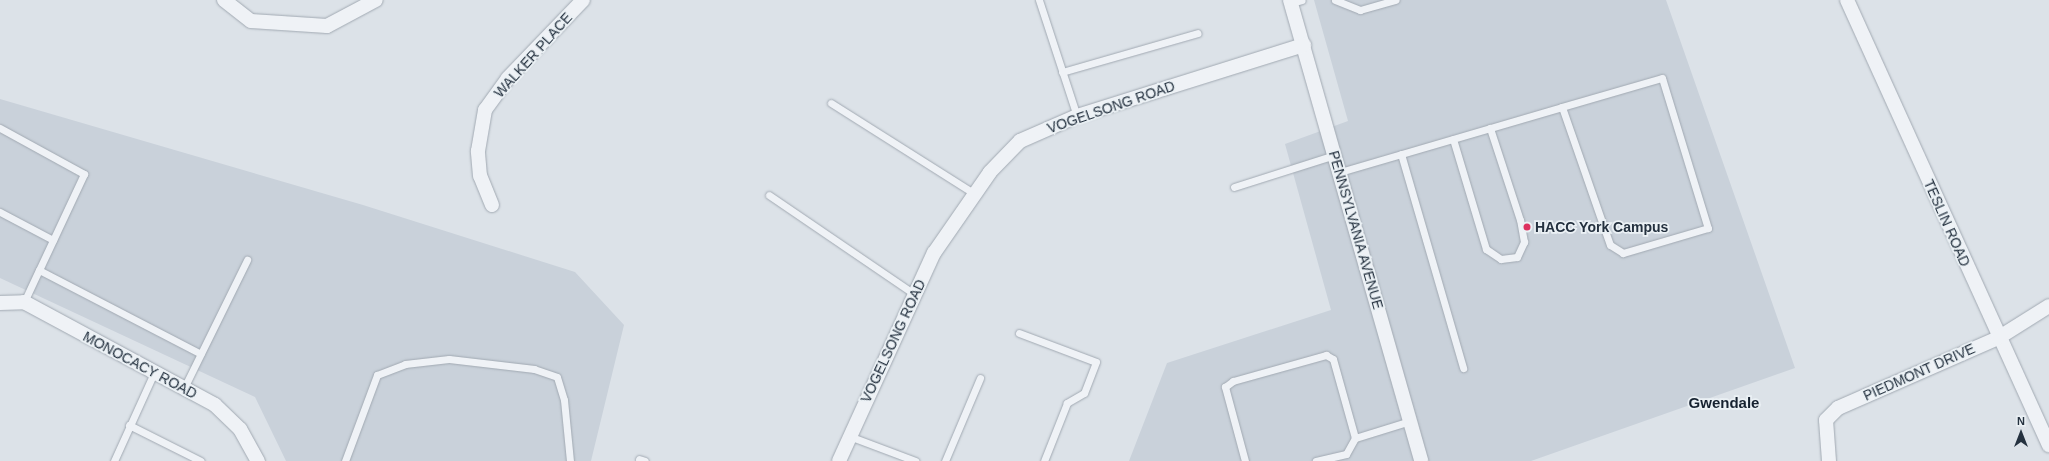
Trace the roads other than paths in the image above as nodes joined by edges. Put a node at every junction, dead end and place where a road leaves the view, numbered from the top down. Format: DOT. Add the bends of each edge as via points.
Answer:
graph roads {
  1 [pos="224,0"];
  2 [pos="376,0"];
  3 [pos="583,0"];
  4 [pos="1039,0"];
  5 [pos="1335,0"];
  6 [pos="1396,0"];
  7 [pos="1847,0"];
  8 [pos="1295,1"];
  9 [pos="1198,32"];
  10 [pos="1304,45"];
  11 [pos="1062,72"];
  12 [pos="831,103"];
  13 [pos="1562,107"];
  14 [pos="1078,116"];
  15 [pos="0,128"];
  16 [pos="1490,128"];
  17 [pos="1453,139"];
  18 [pos="1401,154"];
  19 [pos="1335,155"];
  20 [pos="1340,172"];
  21 [pos="1234,187"];
  22 [pos="975,194"];
  23 [pos="769,195"];
  24 [pos="492,205"];
  25 [pos="0,212"];
  26 [pos="53,240"];
  27 [pos="247,260"];
  28 [pos="39,270"];
  29 [pos="914,294"];
  30 [pos="24,302"];
  31 [pos="0,303"];
  32 [pos="2049,306"];
  33 [pos="1020,333"];
  34 [pos="1998,338"];
  35 [pos="201,354"];
  36 [pos="1463,368"];
  37 [pos="154,373"];
  38 [pos="980,378"];
  39 [pos="184,388"];
  40 [pos="1410,421"];
  41 [pos="129,425"];
  42 [pos="849,436"];
  43 [pos="1355,438"];
  44 [pos="2049,445"];
  45 [pos="114,461"];
  46 [pos="201,461"];
  47 [pos="258,461"];
  48 [pos="345,461"];
  49 [pos="570,461"];
  50 [pos="839,461"];
  51 [pos="915,461"];
  52 [pos="945,461"];
  53 [pos="1044,461"];
  54 [pos="1245,461"];
  55 [pos="1316,461"];
  56 [pos="1421,461"];
  57 [pos="1829,461"];
  1 -- 2 [label="street" via="251,21 327,26"];
  3 -- 24 [label="street, WALKER PLACE" via="508,78 485,110 478,151 480,176"];
  4 -- 11 [label="lane"];
  5 -- 6 [label="lane" via="1360,10"];
  7 -- 34 [label="street, TESLIN ROAD"];
  8 -- 10 [label="street, PENNSYLVANIA AVENUE"];
  9 -- 11 [label="lane"];
  10 -- 14 [label="street, VOGELSONG ROAD"];
  10 -- 19 [label="street, PENNSYLVANIA AVENUE"];
  11 -- 14 [label="lane"];
  12 -- 22 [label="lane"];
  13 -- 13 [label="lane" via="1662,78 1708,228 1623,253 1610,246"];
  13 -- 16 [label="lane"];
  14 -- 22 [label="street, VOGELSONG ROAD" via="1020,141"];
  15 -- 26 [label="lane" via="84,174"];
  16 -- 17 [label="lane"];
  16 -- 17 [label="lane" via="1520,220 1524,242 1518,257 1501,259 1486,249"];
  17 -- 18 [label="lane"];
  18 -- 20 [label="lane"];
  18 -- 36 [label="lane"];
  19 -- 20 [label="street, PENNSYLVANIA AVENUE"];
  19 -- 21 [label="lane"];
  20 -- 40 [label="street, PENNSYLVANIA AVENUE"];
  22 -- 29 [label="street, VOGELSONG ROAD" via="934,253"];
  23 -- 29 [label="lane"];
  25 -- 26 [label="lane"];
  26 -- 28 [label="lane"];
  27 -- 35 [label="lane"];
  28 -- 30 [label="lane"];
  28 -- 35 [label="lane"];
  29 -- 42 [label="street, VOGELSONG ROAD"];
  30 -- 31 [label="street"];
  30 -- 37 [label="street, MONOCACY ROAD"];
  32 -- 34 [label="street, PIEDMONT DRIVE"];
  33 -- 53 [label="lane" via="1096,362 1084,393 1067,403"];
  34 -- 44 [label="street, TESLIN ROAD"];
  34 -- 57 [label="street, PIEDMONT DRIVE" via="1838,408 1826,420"];
  35 -- 39 [label="lane"];
  37 -- 39 [label="street, MONOCACY ROAD"];
  37 -- 41 [label="lane"];
  38 -- 52 [label="lane"];
  39 -- 47 [label="street, MONOCACY ROAD" via="215,405 240,429"];
  40 -- 43 [label="lane"];
  40 -- 56 [label="street, PENNSYLVANIA AVENUE"];
  41 -- 45 [label="lane"];
  41 -- 46 [label="lane"];
  42 -- 50 [label="street, VOGELSONG ROAD"];
  42 -- 51 [label="lane"];
  43 -- 54 [label="lane" via="1333,360 1326,355 1233,381 1225,387"];
  43 -- 55 [label="lane" via="1346,454"];
  48 -- 49 [label="lane" via="377,375 405,364 449,359 534,369 557,377 564,400"];
}
